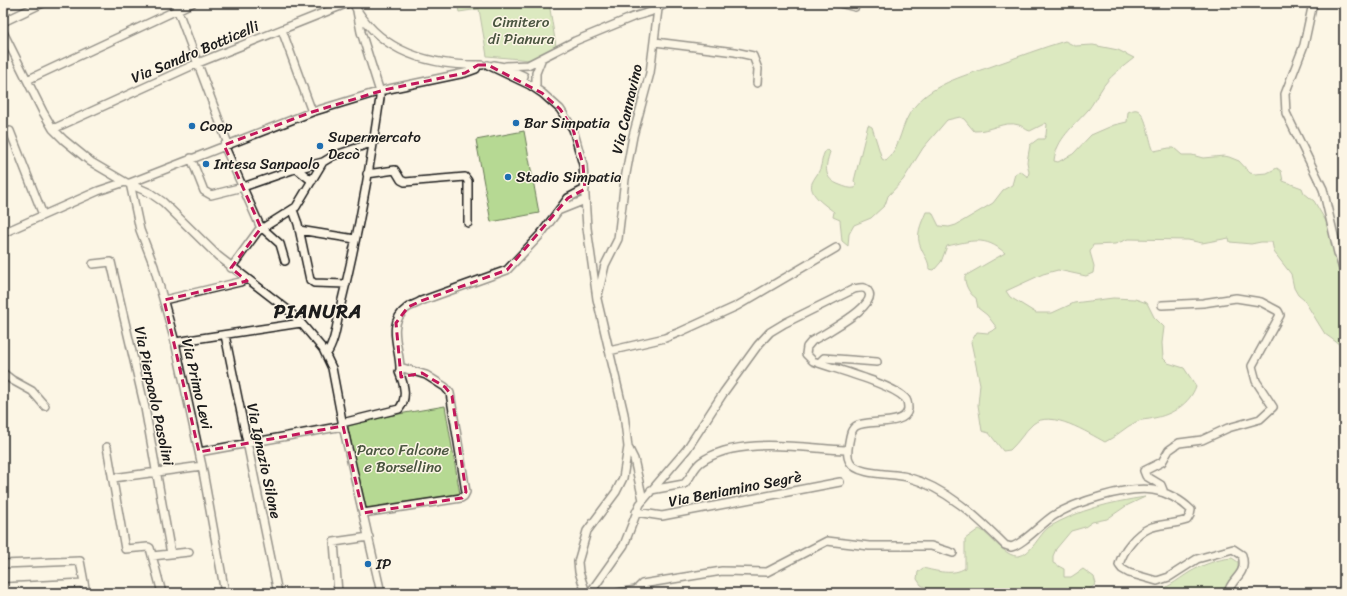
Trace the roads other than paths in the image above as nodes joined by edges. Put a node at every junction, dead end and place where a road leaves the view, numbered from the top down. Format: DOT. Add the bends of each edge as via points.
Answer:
graph roads {
  1 [pos="42,3"];
  2 [pos="192,3"];
  3 [pos="348,3"];
  4 [pos="353,3"];
  5 [pos="667,3"];
  6 [pos="839,3"];
  7 [pos="1313,3"];
  8 [pos="176,6"];
  9 [pos="854,7"];
  10 [pos="658,9"];
  11 [pos="357,11"];
  12 [pos="3,22"];
  13 [pos="366,23"];
  14 [pos="282,30"];
  15 [pos="3,32"];
  16 [pos="361,32"];
  17 [pos="655,42"];
  18 [pos="542,58"];
  19 [pos="198,63"];
  20 [pos="478,65"];
  21 [pos="529,65"];
  22 [pos="501,68"];
  23 [pos="523,76"];
  24 [pos="27,80"];
  25 [pos="757,83"];
  26 [pos="535,87"];
  27 [pos="380,92"];
  28 [pos="312,112"];
  29 [pos="53,128"];
  30 [pos="10,131"];
  31 [pos="374,142"];
  32 [pos="226,145"];
  33 [pos="192,158"];
  34 [pos="323,162"];
  35 [pos="297,168"];
  36 [pos="367,174"];
  37 [pos="312,181"];
  38 [pos="128,183"];
  39 [pos="242,187"];
  40 [pos="585,189"];
  41 [pos="585,200"];
  42 [pos="293,210"];
  43 [pos="559,210"];
  44 [pos="43,215"];
  45 [pos="468,223"];
  46 [pos="262,229"];
  47 [pos="299,230"];
  48 [pos="3,233"];
  49 [pos="355,239"];
  50 [pos="836,248"];
  51 [pos="285,261"];
  52 [pos="93,264"];
  53 [pos="231,268"];
  54 [pos="1344,272"];
  55 [pos="246,279"];
  56 [pos="346,284"];
  57 [pos="597,299"];
  58 [pos="164,300"];
  59 [pos="1162,305"];
  60 [pos="301,323"];
  61 [pos="225,335"];
  62 [pos="175,342"];
  63 [pos="609,351"];
  64 [pos="326,355"];
  65 [pos="877,362"];
  66 [pos="819,363"];
  67 [pos="403,371"];
  68 [pos="3,373"];
  69 [pos="45,406"];
  70 [pos="342,424"];
  71 [pos="247,444"];
  72 [pos="628,447"];
  73 [pos="107,448"];
  74 [pos="845,450"];
  75 [pos="199,452"];
  76 [pos="202,466"];
  77 [pos="157,471"];
  78 [pos="113,478"];
  79 [pos="840,482"];
  80 [pos="651,490"];
  81 [pos="1161,492"];
  82 [pos="643,500"];
  83 [pos="636,512"];
  84 [pos="363,513"];
  85 [pos="369,537"];
  86 [pos="189,552"];
  87 [pos="953,553"];
  88 [pos="171,554"];
  89 [pos="152,556"];
  90 [pos="3,564"];
  91 [pos="84,583"];
  92 [pos="3,587"];
  93 [pos="86,593"];
  94 [pos="162,593"];
  95 [pos="225,593"];
  96 [pos="278,593"];
  97 [pos="338,593"];
  98 [pos="381,593"];
  99 [pos="586,593"];
  100 [pos="590,593"];
  101 [pos="618,593"];
  102 [pos="1228,593"];
  1 -- 12 [label="street"];
  2 -- 8 [label="street"];
  3 -- 14 [label="street, Via Sandro Botticelli"];
  4 -- 11 [label="street"];
  5 -- 10 [label="street"];
  6 -- 9 [label="street"];
  7 -- 54 [label="street" via="1304,45 1285,94 1286,113 1323,189"];
  8 -- 19 [label="street"];
  8 -- 24 [label="street"];
  10 -- 17 [label="street, Via Cannavino"];
  10 -- 18 [label="street" via="575,40"];
  11 -- 13 [label="street"];
  11 -- 16 [label="street"];
  13 -- 16 [label="street"];
  13 -- 20 [label="street" via="381,38 417,58"];
  14 -- 19 [label="street, Via Sandro Botticelli"];
  14 -- 28 [label="street"];
  15 -- 24 [label="street"];
  16 -- 27 [label="street"];
  17 -- 25 [label="street" via="753,56 758,69"];
  17 -- 57 [label="street, Via Cannavino" via="633,136 618,239 604,270"];
  18 -- 21 [label="street"];
  18 -- 26 [label="street" via="536,72"];
  19 -- 29 [label="street, Via Sandro Botticelli"];
  19 -- 32 [label="street"];
  20 -- 22 [label="street"];
  20 -- 27 [label="street" via="476,69 465,73"];
  21 -- 22 [label="street"];
  21 -- 23 [label="street" via="529,72"];
  22 -- 23 [label="street"];
  22 -- 26 [label="street"];
  23 -- 26 [label="street"];
  24 -- 29 [label="street"];
  26 -- 40 [label="street" via="560,109 573,129 581,153"];
  27 -- 28 [label="street"];
  27 -- 31 [label="street"];
  28 -- 32 [label="street"];
  29 -- 38 [label="street" via="78,153"];
  30 -- 44 [label="street"];
  31 -- 34 [label="street"];
  31 -- 36 [label="street"];
  32 -- 33 [label="street"];
  32 -- 39 [label="street"];
  33 -- 38 [label="street"];
  33 -- 39 [label="street" via="204,191 208,194"];
  34 -- 35 [label="street"];
  34 -- 37 [label="street"];
  35 -- 37 [label="street"];
  35 -- 39 [label="street"];
  36 -- 45 [label="street" via="395,170 405,182 465,178 468,181"];
  36 -- 49 [label="street"];
  37 -- 42 [label="street"];
  38 -- 44 [label="street" via="98,191"];
  38 -- 53 [label="street" via="163,202"];
  38 -- 58 [label="street, Via Primo Levi" via="140,230"];
  39 -- 46 [label="street"];
  40 -- 41 [label="street"];
  40 -- 43 [label="street" via="568,198"];
  41 -- 43 [label="street"];
  41 -- 57 [label="street"];
  42 -- 46 [label="street"];
  42 -- 47 [label="street"];
  43 -- 67 [label="street" via="507,270 421,301 400,314 395,330"];
  44 -- 48 [label="street"];
  46 -- 51 [label="street" via="280,244"];
  46 -- 53 [label="street"];
  47 -- 49 [label="street"];
  47 -- 56 [label="street" via="310,280 315,283"];
  49 -- 56 [label="street"];
  50 -- 63 [label="street" via="737,306 680,332"];
  52 -- 77 [label="street, Via Pierpaolo Pasolini" via="110,262 139,381"];
  53 -- 55 [label="street"];
  55 -- 58 [label="street"];
  55 -- 60 [label="street" via="281,304"];
  56 -- 64 [label="street" via="331,346"];
  57 -- 63 [label="street, Via Cannavino"];
  58 -- 62 [label="street, Via Primo Levi"];
  59 -- 81 [label="street" via="1236,298 1261,302 1278,311 1280,315 1252,366 1256,381 1274,407 1260,419 1228,428 1202,440 1189,440 1172,447 1162,462 1144,471 1146,476 1161,485"];
  60 -- 61 [label="street"];
  60 -- 64 [label="street"];
  61 -- 62 [label="street"];
  61 -- 71 [label="street, Via Ignazio Silone"];
  62 -- 75 [label="street, Via Primo Levi"];
  63 -- 72 [label="street, Via Cannavino"];
  64 -- 70 [label="street" via="332,368"];
  65 -- 66 [label="street" via="824,358"];
  66 -- 80 [label="street" via="806,354 807,347 812,341 864,307 870,297 865,288 854,289 770,332 724,392 680,459"];
  66 -- 81 [label="street" via="876,383 905,398 908,404 903,417 856,426 851,433 847,450 852,465 864,471 906,476 938,490 971,512 1005,545 1016,546 1054,516 1094,498 1138,490"];
  67 -- 70 [label="street" via="405,395 399,409"];
  67 -- 84 [label="street" via="422,373 445,387 452,396 456,439 466,492 462,498"];
  68 -- 69 [label="street" via="32,391"];
  70 -- 71 [label="street"];
  70 -- 84 [label="street"];
  71 -- 75 [label="street"];
  71 -- 96 [label="street, Via Ignazio Silone"];
  72 -- 82 [label="street, Via Cannavino" via="634,459"];
  72 -- 99 [label="street, Via Cannavino" via="623,478 616,492 587,531 578,562"];
  73 -- 78 [label="street"];
  74 -- 80 [label="street" via="760,445 740,447 700,462 684,484"];
  75 -- 76 [label="street, Via Primo Levi"];
  76 -- 77 [label="street"];
  76 -- 95 [label="street, Via Primo Levi"];
  77 -- 78 [label="street"];
  77 -- 88 [label="street, Via Pierpaolo Pasolini"];
  78 -- 89 [label="street" via="126,549 149,547"];
  79 -- 83 [label="street, Via Beniamino Segrè" via="662,516"];
  80 -- 82 [label="street"];
  81 -- 102 [label="street" via="1186,505 1191,510 1190,515 1187,520 1147,528 1140,532 1126,548 1119,565 1122,570 1157,581 1169,578 1197,559 1233,549 1242,555 1244,567"];
  82 -- 83 [label="street"];
  83 -- 100 [label="street" via="624,545"];
  84 -- 85 [label="street"];
  85 -- 97 [label="street" via="334,542"];
  85 -- 98 [label="street"];
  86 -- 88 [label="street"];
  87 -- 101 [label="street" via="931,546 869,546 827,541 766,572 734,570 708,573 642,584 636,590"];
  88 -- 89 [label="street"];
  89 -- 94 [label="street"];
  90 -- 91 [label="street" via="79,561"];
  91 -- 92 [label="street"];
  91 -- 93 [label="street"];
}
